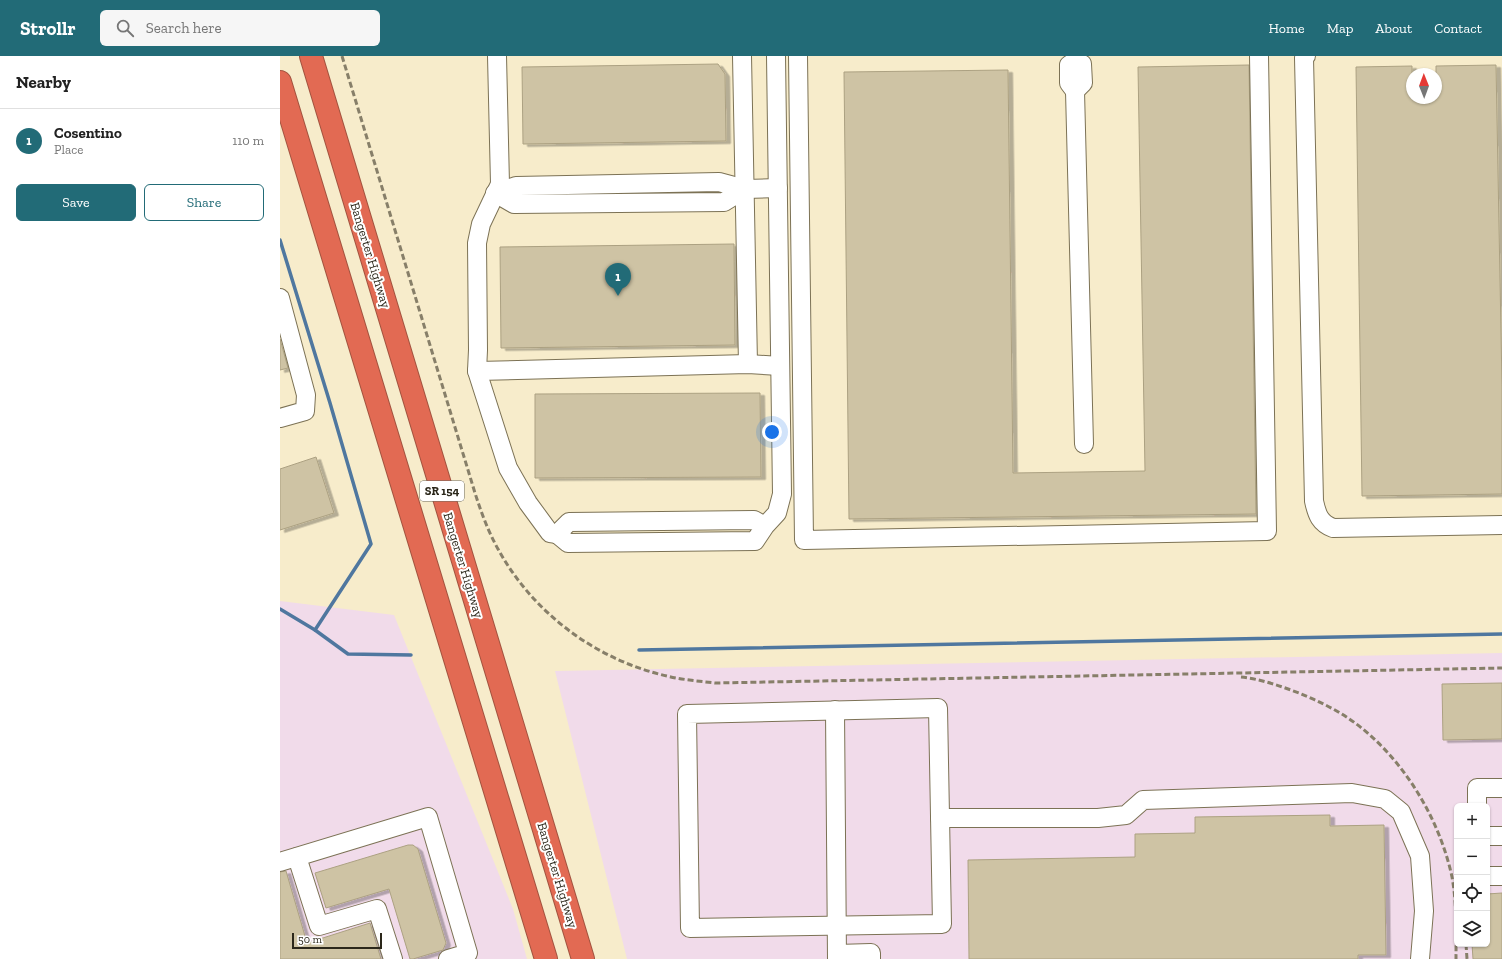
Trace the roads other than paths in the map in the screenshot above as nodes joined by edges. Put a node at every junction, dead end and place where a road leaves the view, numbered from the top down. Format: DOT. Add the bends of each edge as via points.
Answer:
graph roads {
  1 [pos="311,56"];
  2 [pos="497,56"];
  3 [pos="742,56"];
  4 [pos="776,56"];
  5 [pos="798,56"];
  6 [pos="1259,56"];
  7 [pos="1306,56"];
  8 [pos="1075,59"];
  9 [pos="280,82"];
  10 [pos="778,188"];
  11 [pos="745,189"];
  12 [pos="495,193"];
  13 [pos="280,298"];
  14 [pos="748,364"];
  15 [pos="780,366"];
  16 [pos="476,371"];
  17 [pos="280,418"];
  18 [pos="1084,444"];
  19 [pos="1502,525"];
  20 [pos="835,710"];
  21 [pos="1502,788"];
  22 [pos="1477,803"];
  23 [pos="940,818"];
  24 [pos="1490,836"];
  25 [pos="1502,836"];
  26 [pos="288,859"];
  27 [pos="1490,876"];
  28 [pos="1502,876"];
  29 [pos="837,926"];
  30 [pos="837,957"];
  31 [pos="393,959"];
  32 [pos="448,959"];
  33 [pos="546,959"];
  34 [pos="583,959"];
  35 [pos="871,959"];
  36 [pos="1420,959"];
  1 -- 34 [label="highway, Bangerter Highway / SR 154"];
  2 -- 12 [label="lane" via="500,184"];
  3 -- 11 [label="lane"];
  4 -- 10 [label="lane"];
  5 -- 6 [label="lane" via="804,540 1267,531"];
  7 -- 19 [label="lane" via="1304,58 1314,501 1320,520 1333,528"];
  8 -- 18 [label="lane" via="1069,65 1069,83 1075,91"];
  9 -- 33 [label="highway, SR 154"];
  10 -- 11 [label="lane"];
  10 -- 15 [label="lane"];
  11 -- 12 [label="lane" via="718,182 703,182 516,186"];
  11 -- 14 [label="lane"];
  12 -- 16 [label="lane" via="481,224 477,243"];
  13 -- 17 [label="lane" via="306,395 305,411"];
  14 -- 15 [label="lane"];
  14 -- 16 [label="lane"];
  15 -- 16 [label="lane" via="782,494 777,513 765,526 754,520 569,522 557,534 550,532 536,515 508,468"];
  20 -- 23 [label="lane" via="938,708"];
  20 -- 29 [label="lane"];
  20 -- 29 [label="lane" via="687,714 690,928"];
  21 -- 22 [label="lane" via="1477,788"];
  23 -- 29 [label="lane" via="942,924"];
  23 -- 36 [label="lane" via="1098,818 1126,815 1143,800 1352,793 1385,799 1401,812 1420,856 1424,911"];
  24 -- 25 [label="lane"];
  26 -- 31 [label="lane" via="319,926 377,908"];
  26 -- 32 [label="lane" via="428,817 468,953"];
  27 -- 28 [label="lane"];
  29 -- 30 [label="lane"];
  30 -- 35 [label="lane" via="871,953"];
}
